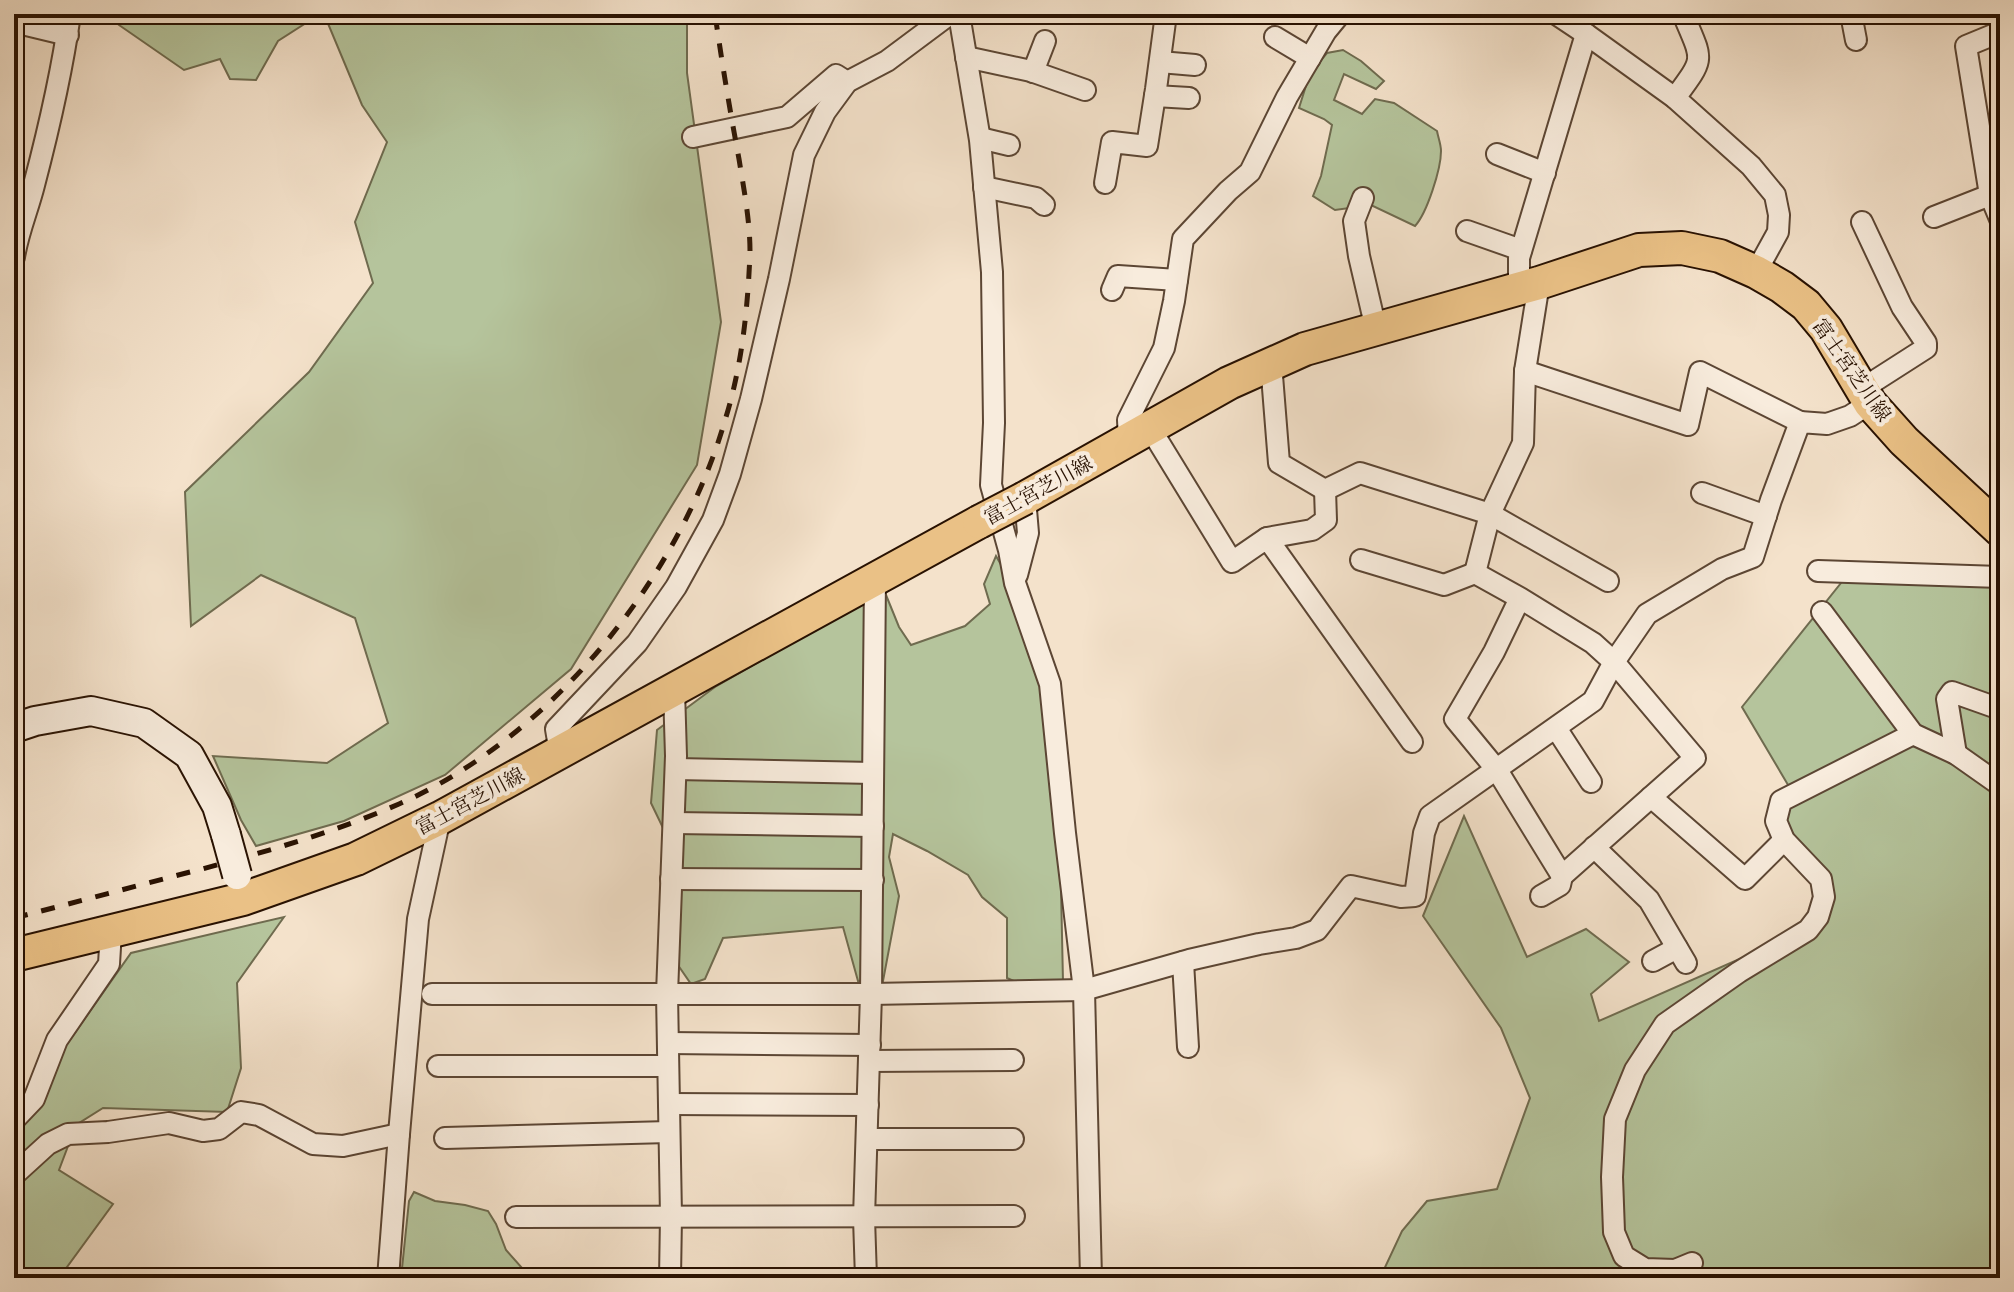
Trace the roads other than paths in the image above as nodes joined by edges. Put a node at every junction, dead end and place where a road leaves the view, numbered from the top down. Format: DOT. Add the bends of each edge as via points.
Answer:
graph roads {
  1 [pos="70,14"];
  2 [pos="950,14"];
  3 [pos="959,14"];
  4 [pos="1166,14"];
  5 [pos="1340,14"];
  6 [pos="1556,14"];
  7 [pos="1683,14"];
  8 [pos="1851,14"];
  9 [pos="14,22"];
  10 [pos="2000,32"];
  11 [pos="1586,34"];
  12 [pos="68,35"];
  13 [pos="1275,37"];
  14 [pos="1856,40"];
  15 [pos="1045,41"];
  16 [pos="966,57"];
  17 [pos="1310,58"];
  18 [pos="1160,62"];
  19 [pos="1195,65"];
  20 [pos="1033,72"];
  21 [pos="847,82"];
  22 [pos="1085,90"];
  23 [pos="1155,96"];
  24 [pos="1189,98"];
  25 [pos="1675,98"];
  26 [pos="693,137"];
  27 [pos="980,138"];
  28 [pos="1009,145"];
  29 [pos="1497,154"];
  30 [pos="1545,173"];
  31 [pos="1105,183"];
  32 [pos="24,187"];
  33 [pos="984,187"];
  34 [pos="1990,195"];
  35 [pos="1363,198"];
  36 [pos="1044,205"];
  37 [pos="1934,217"];
  38 [pos="2000,219"];
  39 [pos="1862,222"];
  40 [pos="1467,231"];
  41 [pos="1521,250"];
  42 [pos="14,257"];
  43 [pos="1756,272"];
  44 [pos="1177,280"];
  45 [pos="1529,285"];
  46 [pos="1112,290"];
  47 [pos="1376,329"];
  48 [pos="1271,363"];
  49 [pos="1525,371"];
  50 [pos="1866,396"];
  51 [pos="1800,422"];
  52 [pos="1139,434"];
  53 [pos="1325,490"];
  54 [pos="1702,493"];
  55 [pos="1025,498"];
  56 [pos="1490,514"];
  57 [pos="1766,516"];
  58 [pos="2000,530"];
  59 [pos="1267,538"];
  60 [pos="1361,560"];
  61 [pos="1818,571"];
  62 [pos="1475,573"];
  63 [pos="2000,577"];
  64 [pos="875,579"];
  65 [pos="1608,581"];
  66 [pos="1015,583"];
  67 [pos="1520,598"];
  68 [pos="1822,612"];
  69 [pos="1614,662"];
  70 [pos="674,690"];
  71 [pos="2000,709"];
  72 [pos="14,728"];
  73 [pos="1556,728"];
  74 [pos="1913,734"];
  75 [pos="1412,742"];
  76 [pos="560,753"];
  77 [pos="1956,754"];
  78 [pos="676,769"];
  79 [pos="1497,770"];
  80 [pos="873,773"];
  81 [pos="1591,782"];
  82 [pos="2000,785"];
  83 [pos="1651,797"];
  84 [pos="440,818"];
  85 [pos="674,823"];
  86 [pos="873,826"];
  87 [pos="1784,840"];
  88 [pos="1594,847"];
  89 [pos="1562,876"];
  90 [pos="671,879"];
  91 [pos="873,880"];
  92 [pos="240,887"];
  93 [pos="1541,896"];
  94 [pos="111,931"];
  95 [pos="14,955"];
  96 [pos="1653,961"];
  97 [pos="1183,962"];
  98 [pos="1084,990"];
  99 [pos="432,994"];
  100 [pos="667,994"];
  101 [pos="871,994"];
  102 [pos="668,1043"];
  103 [pos="1188,1047"];
  104 [pos="870,1053"];
  105 [pos="1013,1060"];
  106 [pos="438,1066"];
  107 [pos="668,1066"];
  108 [pos="669,1104"];
  109 [pos="868,1105"];
  110 [pos="14,1120"];
  111 [pos="669,1132"];
  112 [pos="399,1134"];
  113 [pos="445,1138"];
  114 [pos="867,1139"];
  115 [pos="1013,1139"];
  116 [pos="14,1175"];
  117 [pos="671,1216"];
  118 [pos="1014,1216"];
  119 [pos="516,1217"];
  120 [pos="864,1218"];
  121 [pos="1692,1263"];
  122 [pos="388,1278"];
  123 [pos="670,1278"];
  124 [pos="866,1278"];
  125 [pos="1091,1278"];
  1 -- 12 [label="street"];
  2 -- 21 [label="street" via="887,61"];
  3 -- 16 [label="street"];
  4 -- 18 [label="street"];
  5 -- 17 [label="street"];
  6 -- 11 [label="street"];
  7 -- 25 [label="street" via="1700,53 1698,67"];
  8 -- 14 [label="street"];
  9 -- 12 [label="street"];
  10 -- 34 [label="street" via="1966,46"];
  11 -- 25 [label="street"];
  11 -- 30 [label="street"];
  12 -- 32 [label="street" via="56,99"];
  13 -- 17 [label="street"];
  15 -- 20 [label="street"];
  16 -- 20 [label="street"];
  16 -- 27 [label="street"];
  17 -- 44 [label="street" via="1250,172 1183,239"];
  18 -- 19 [label="street"];
  18 -- 23 [label="street"];
  20 -- 22 [label="street"];
  21 -- 26 [label="street" via="836,75 787,117"];
  21 -- 76 [label="street" via="804,155 751,399 713,520 637,643 556,729"];
  23 -- 24 [label="street"];
  23 -- 31 [label="street" via="1147,146 1112,142"];
  25 -- 43 [label="street" via="1751,166 1775,195 1778,232"];
  27 -- 28 [label="street"];
  27 -- 33 [label="street"];
  29 -- 30 [label="street"];
  30 -- 41 [label="street"];
  32 -- 42 [label="street"];
  33 -- 36 [label="street" via="1036,198"];
  33 -- 66 [label="street" via="992,272 991,485"];
  34 -- 37 [label="street"];
  34 -- 38 [label="street"];
  35 -- 47 [label="street" via="1354,221"];
  39 -- 50 [label="street" via="1902,307 1926,343"];
  40 -- 41 [label="street"];
  41 -- 45 [label="street"];
  43 -- 45 [label="main road, 富士宮芝川線" via="1720,256 1682,248 1639,250"];
  43 -- 50 [label="main road, 富士宮芝川線" via="1806,305"];
  44 -- 46 [label="street" via="1118,276"];
  44 -- 52 [label="street" via="1164,348 1128,420"];
  45 -- 47 [label="main road, 富士宮芝川線"];
  45 -- 49 [label="street"];
  47 -- 48 [label="main road, 富士宮芝川線"];
  48 -- 52 [label="main road, 富士宮芝川線"];
  48 -- 53 [label="street" via="1279,463"];
  49 -- 51 [label="street" via="1688,425 1700,372"];
  49 -- 56 [label="street" via="1523,443"];
  50 -- 51 [label="street" via="1850,416 1827,424"];
  50 -- 58 [label="main road, 富士宮芝川線" via="1904,441"];
  51 -- 57 [label="street"];
  52 -- 55 [label="main road, 富士宮芝川線"];
  52 -- 59 [label="street" via="1232,562"];
  53 -- 56 [label="street" via="1360,473"];
  53 -- 59 [label="street" via="1326,520 1312,530"];
  54 -- 57 [label="street"];
  55 -- 64 [label="main road, 富士宮芝川線, bridge"];
  55 -- 66 [label="street" via="1028,533"];
  56 -- 62 [label="street"];
  56 -- 65 [label="street"];
  57 -- 69 [label="street" via="1753,557 1722,569 1647,614"];
  59 -- 75 [label="street"];
  60 -- 62 [label="street" via="1444,585"];
  61 -- 63 [label="street"];
  62 -- 67 [label="street"];
  64 -- 70 [label="main road, 富士宮芝川線"];
  64 -- 80 [label="street"];
  66 -- 98 [label="street" via="1050,684"];
  67 -- 69 [label="street"];
  67 -- 79 [label="street" via="1455,719"];
  68 -- 74 [label="street"];
  69 -- 73 [label="street" via="1593,701"];
  69 -- 83 [label="street" via="1695,758"];
  70 -- 76 [label="main road, 富士宮芝川線"];
  70 -- 78 [label="street"];
  71 -- 77 [label="street" via="1952,692 1947,699"];
  72 -- 92 [label="street, bridge" via="91,711 144,723 189,755 217,806"];
  73 -- 79 [label="street"];
  73 -- 81 [label="street"];
  74 -- 77 [label="street"];
  74 -- 87 [label="street" via="1781,801 1776,821"];
  76 -- 84 [label="main road, 富士宮芝川線"];
  77 -- 82 [label="street"];
  78 -- 80 [label="street"];
  78 -- 85 [label="street"];
  79 -- 89 [label="street"];
  79 -- 97 [label="street" via="1430,816 1415,896 1351,886 1317,930"];
  80 -- 86 [label="street"];
  83 -- 87 [label="street" via="1745,879"];
  83 -- 88 [label="street"];
  84 -- 92 [label="main road, 富士宮芝川線" via="356,859"];
  84 -- 112 [label="street" via="418,919"];
  85 -- 86 [label="street"];
  85 -- 90 [label="street"];
  86 -- 91 [label="street"];
  87 -- 121 [label="street" via="1821,879 1824,897 1818,917 1808,930 1665,1024 1635,1070 1615,1119 1614,1232 1624,1256 1645,1269 1675,1270"];
  88 -- 89 [label="street"];
  88 -- 96 [label="street" via="1649,900 1681,956"];
  89 -- 93 [label="street" via="1560,885"];
  90 -- 91 [label="street"];
  90 -- 100 [label="street"];
  91 -- 101 [label="street"];
  92 -- 94 [label="main road, 富士宮芝川線"];
  94 -- 95 [label="main road, 富士宮芝川線"];
  94 -- 110 [label="street" via="109,964 57,1040 34,1099"];
  97 -- 98 [label="street"];
  97 -- 103 [label="street"];
  98 -- 101 [label="street"];
  98 -- 125 [label="street"];
  99 -- 100 [label="street"];
  100 -- 101 [label="street"];
  100 -- 102 [label="street"];
  101 -- 104 [label="street"];
  102 -- 104 [label="street"];
  102 -- 107 [label="street"];
  104 -- 105 [label="street"];
  104 -- 109 [label="street"];
  106 -- 107 [label="street"];
  107 -- 108 [label="street"];
  108 -- 109 [label="street"];
  108 -- 111 [label="street"];
  109 -- 114 [label="street"];
  111 -- 113 [label="street"];
  111 -- 117 [label="street"];
  112 -- 116 [label="street" via="343,1146 313,1144 259,1115 241,1112 219,1129 169,1123 68,1134 48,1144"];
  112 -- 122 [label="street"];
  114 -- 115 [label="street"];
  114 -- 120 [label="street"];
  117 -- 119 [label="street"];
  117 -- 120 [label="street"];
  117 -- 123 [label="street"];
  118 -- 120 [label="street"];
  120 -- 124 [label="street"];
}
